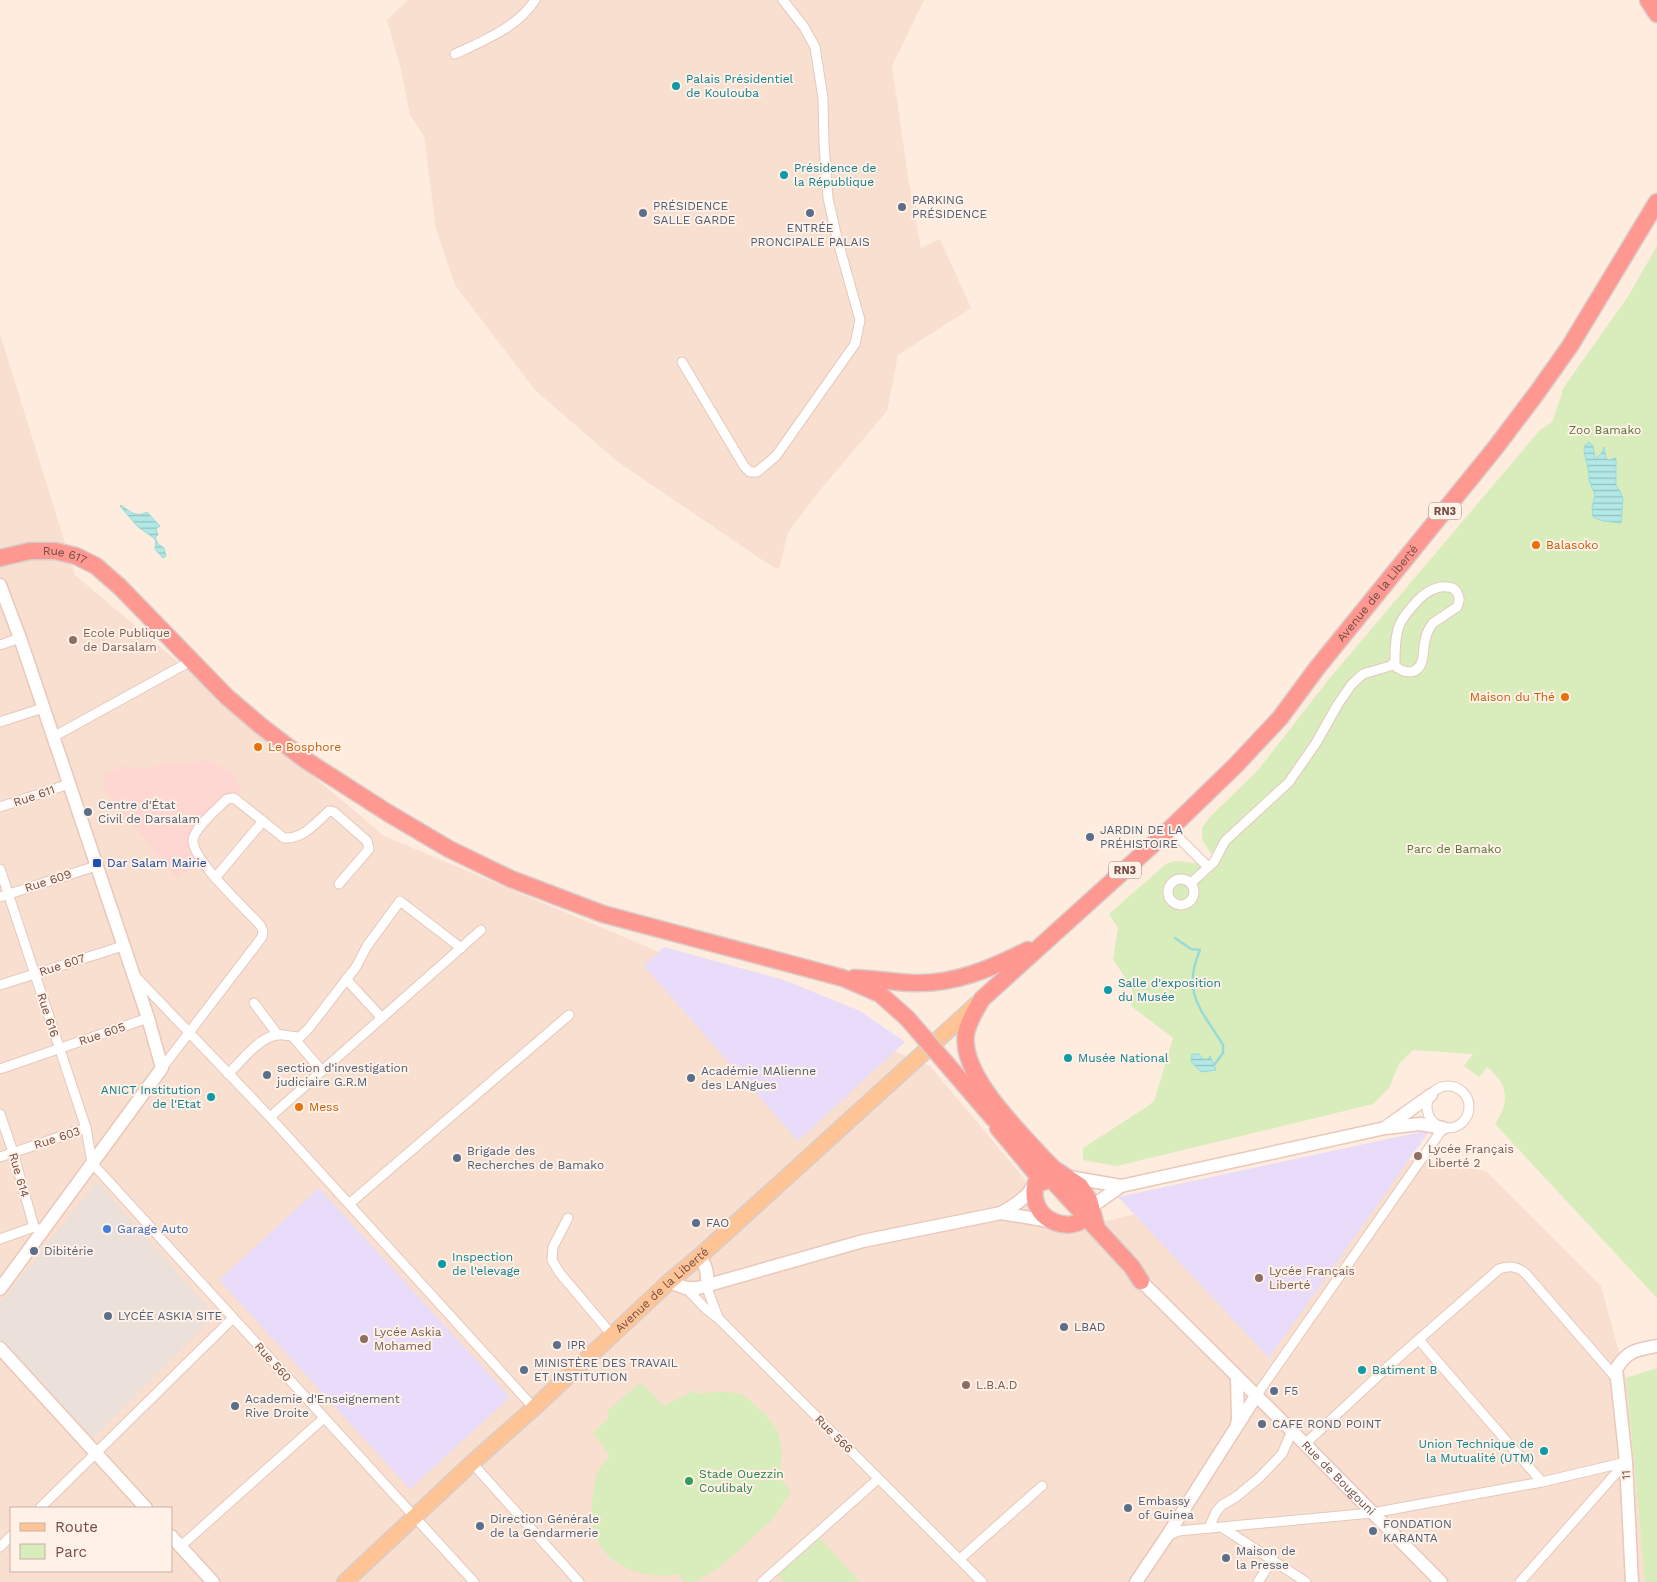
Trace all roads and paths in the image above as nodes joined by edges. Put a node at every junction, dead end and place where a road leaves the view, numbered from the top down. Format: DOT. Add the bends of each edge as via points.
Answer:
graph roads {
  1 [pos="535,0"];
  2 [pos="783,0"];
  3 [pos="1648,0"];
  4 [pos="1657,14"];
  5 [pos="455,54"];
  6 [pos="1657,202"];
  7 [pos="682,362"];
  8 [pos="0,558"];
  9 [pos="0,585"];
  10 [pos="20,638"];
  11 [pos="0,645"];
  12 [pos="192,661"];
  13 [pos="1393,664"];
  14 [pos="43,708"];
  15 [pos="0,722"];
  16 [pos="53,737"];
  17 [pos="69,784"];
  18 [pos="0,807"];
  19 [pos="263,821"];
  20 [pos="1170,829"];
  21 [pos="96,866"];
  22 [pos="1208,867"];
  23 [pos="0,869"];
  24 [pos="215,878"];
  25 [pos="1191,883"];
  26 [pos="339,884"];
  27 [pos="4,896"];
  28 [pos="481,930"];
  29 [pos="1046,942"];
  30 [pos="123,946"];
  31 [pos="461,948"];
  32 [pos="35,974"];
  33 [pos="133,974"];
  34 [pos="843,978"];
  35 [pos="346,979"];
  36 [pos="0,985"];
  37 [pos="982,999"];
  38 [pos="254,1003"];
  39 [pos="569,1015"];
  40 [pos="148,1018"];
  41 [pos="382,1018"];
  42 [pos="188,1033"];
  43 [pos="278,1035"];
  44 [pos="293,1037"];
  45 [pos="59,1049"];
  46 [pos="162,1068"];
  47 [pos="0,1069"];
  48 [pos="322,1071"];
  49 [pos="228,1074"];
  50 [pos="1431,1095"];
  51 [pos="0,1114"];
  52 [pos="270,1117"];
  53 [pos="86,1128"];
  54 [pos="1385,1128"];
  55 [pos="1443,1128"];
  56 [pos="13,1152"];
  57 [pos="0,1157"];
  58 [pos="92,1163"];
  59 [pos="1066,1177"];
  60 [pos="1039,1179"];
  61 [pos="1121,1186"];
  62 [pos="349,1204"];
  63 [pos="1001,1213"];
  64 [pos="1085,1215"];
  65 [pos="568,1218"];
  66 [pos="1050,1220"];
  67 [pos="38,1229"];
  68 [pos="0,1239"];
  69 [pos="700,1256"];
  70 [pos="1141,1281"];
  71 [pos="669,1282"];
  72 [pos="707,1285"];
  73 [pos="686,1288"];
  74 [pos="0,1289"];
  75 [pos="233,1318"];
  76 [pos="719,1319"];
  77 [pos="612,1335"];
  78 [pos="1419,1340"];
  79 [pos="1657,1346"];
  80 [pos="0,1348"];
  81 [pos="1617,1374"];
  82 [pos="1237,1377"];
  83 [pos="1256,1396"];
  84 [pos="534,1408"];
  85 [pos="324,1418"];
  86 [pos="1236,1428"];
  87 [pos="1292,1431"];
  88 [pos="1305,1444"];
  89 [pos="96,1453"];
  90 [pos="472,1462"];
  91 [pos="1626,1462"];
  92 [pos="878,1479"];
  93 [pos="1542,1482"];
  94 [pos="1042,1486"];
  95 [pos="41,1507"];
  96 [pos="145,1507"];
  97 [pos="1372,1513"];
  98 [pos="415,1516"];
  99 [pos="1209,1528"];
  100 [pos="1223,1528"];
  101 [pos="1167,1536"];
  102 [pos="10,1537"];
  103 [pos="172,1537"];
  104 [pos="181,1546"];
  105 [pos="0,1547"];
  106 [pos="960,1559"];
  107 [pos="1273,1559"];
  108 [pos="213,1582"];
  109 [pos="345,1582"];
  110 [pos="474,1582"];
  111 [pos="579,1582"];
  112 [pos="762,1582"];
  113 [pos="982,1582"];
  114 [pos="1136,1582"];
  115 [pos="1258,1582"];
  116 [pos="1306,1582"];
  117 [pos="1441,1582"];
  118 [pos="1520,1582"];
  119 [pos="1632,1582"];
  1 -- 5 [label="street" via="509,26"];
  2 -- 7 [label="street" via="815,47 823,98 828,198 860,320 855,344 776,456 757,472 750,472 744,466"];
  3 -- 4 [label="highway"];
  6 -- 20 [label="highway, Avenue de la Liberté / RN3" via="1570,346 1496,447 1280,718"];
  8 -- 12 [label="highway, Rue 617" via="30,551 55,551 76,556 96,566"];
  9 -- 10 [label="street"];
  10 -- 11 [label="street"];
  10 -- 14 [label="street"];
  12 -- 16 [label="street"];
  12 -- 34 [label="highway, Rue 617" via="227,697 304,759 449,849 511,879 603,914"];
  13 -- 13 [label="street" via="1400,624 1417,602 1427,592 1438,588 1455,590 1460,603 1430,626 1420,665 1407,672"];
  13 -- 22 [label="street" via="1363,674 1352,684 1289,782 1225,841"];
  14 -- 15 [label="street"];
  14 -- 16 [label="street"];
  16 -- 17 [label="street"];
  17 -- 18 [label="street, Rue 611"];
  17 -- 21 [label="street"];
  19 -- 24 [label="street"];
  19 -- 24 [label="street" via="231,797 197,830 194,848"];
  19 -- 26 [label="street" via="284,838 290,838 311,828 329,811 334,812 369,845"];
  20 -- 22 [label="street"];
  20 -- 29 [label="highway, Avenue de la Liberté / RN3"];
  21 -- 27 [label="street, Rue 609"];
  21 -- 30 [label="street"];
  22 -- 25 [label="street"];
  23 -- 27 [label="street, Rue 616"];
  24 -- 42 [label="street" via="260,925 262,937"];
  27 -- 32 [label="street, Rue 616"];
  28 -- 31 [label="street"];
  29 -- 34 [label="highway" via="994,967 952,979 914,983"];
  29 -- 37 [label="highway"];
  30 -- 32 [label="street, Rue 607"];
  30 -- 33 [label="street"];
  31 -- 35 [label="street" via="400,901"];
  31 -- 41 [label="street"];
  32 -- 36 [label="street, Rue 607"];
  32 -- 45 [label="street, Rue 616"];
  33 -- 40 [label="street"];
  33 -- 42 [label="street"];
  34 -- 60 [label="highway, bridge" via="880,994 906,1018 993,1118"];
  35 -- 41 [label="street"];
  35 -- 44 [label="street" via="309,1028 300,1037"];
  37 -- 59 [label="highway" via="968,1023 965,1036 974,1073 982,1088 1044,1159"];
  37 -- 69 [label="main road, Avenue de la Liberté"];
  38 -- 43 [label="street"];
  39 -- 62 [label="street"];
  40 -- 45 [label="street, Rue 605"];
  40 -- 46 [label="street"];
  41 -- 48 [label="street"];
  42 -- 46 [label="street"];
  42 -- 49 [label="street"];
  43 -- 44 [label="street"];
  43 -- 49 [label="street" via="259,1044"];
  44 -- 48 [label="street"];
  45 -- 47 [label="street, Rue 605"];
  45 -- 53 [label="street, Rue 616"];
  46 -- 58 [label="street"];
  48 -- 52 [label="street"];
  49 -- 52 [label="street"];
  50 -- 54 [label="street"];
  50 -- 55 [label="street" via="1427,1110 1430,1118"];
  50 -- 55 [label="street" via="1447,1086 1459,1089 1467,1099 1469,1111 1463,1122 1452,1128"];
  51 -- 56 [label="street, Rue 614"];
  52 -- 62 [label="street"];
  53 -- 56 [label="street, Rue 603"];
  53 -- 58 [label="street, Rue 616"];
  54 -- 55 [label="street" via="1420,1124"];
  54 -- 61 [label="street"];
  55 -- 83 [label="street"];
  56 -- 57 [label="street, Rue 603"];
  56 -- 67 [label="street, Rue 614"];
  58 -- 67 [label="street"];
  58 -- 75 [label="street, Rue 560"];
  59 -- 60 [label="street"];
  59 -- 61 [label="street"];
  59 -- 64 [label="highway" via="1080,1186 1086,1195"];
  60 -- 63 [label="street" via="1028,1194"];
  60 -- 64 [label="highway"];
  60 -- 66 [label="highway" via="1035,1202"];
  61 -- 64 [label="street"];
  62 -- 84 [label="street"];
  63 -- 66 [label="street"];
  63 -- 72 [label="street" via="863,1241"];
  64 -- 66 [label="highway" via="1064,1224"];
  64 -- 70 [label="highway"];
  64 -- 70 [label="highway" via="1127,1272"];
  65 -- 77 [label="street" via="553,1247 552,1260"];
  67 -- 68 [label="street"];
  67 -- 74 [label="street"];
  69 -- 71 [label="main road, Avenue de la Liberté"];
  69 -- 72 [label="street" via="706,1265"];
  70 -- 82 [label="street, Rue de Bougouni"];
  71 -- 73 [label="street"];
  71 -- 77 [label="main road, Avenue de la Liberté"];
  72 -- 73 [label="street"];
  72 -- 76 [label="street"];
  73 -- 76 [label="street, Rue 566"];
  75 -- 85 [label="street, Rue 560"];
  75 -- 89 [label="street"];
  76 -- 92 [label="street, Rue 566"];
  77 -- 84 [label="main road, Avenue de la Liberté"];
  78 -- 81 [label="street" via="1499,1269 1514,1267 1526,1274"];
  78 -- 88 [label="street"];
  78 -- 93 [label="street"];
  79 -- 81 [label="street" via="1627,1354"];
  80 -- 89 [label="street"];
  81 -- 91 [label="street, 11"];
  82 -- 83 [label="street, Rue de Bougouni"];
  82 -- 86 [label="street"];
  83 -- 86 [label="street"];
  83 -- 87 [label="street, Rue de Bougouni"];
  84 -- 90 [label="main road, Avenue de la Liberté"];
  85 -- 98 [label="street, Rue 560"];
  85 -- 104 [label="street"];
  86 -- 101 [label="street"];
  87 -- 88 [label="street, Rue de Bougouni"];
  87 -- 99 [label="street" via="1282,1454 1260,1477 1222,1505"];
  88 -- 97 [label="street, Rue de Bougouni"];
  89 -- 95 [label="street"];
  89 -- 96 [label="street"];
  90 -- 98 [label="main road, Avenue de la Liberté"];
  90 -- 111 [label="street"];
  91 -- 93 [label="street"];
  91 -- 118 [label="street"];
  91 -- 119 [label="street, 11"];
  92 -- 106 [label="street, Rue 566"];
  92 -- 112 [label="street"];
  93 -- 97 [label="street"];
  94 -- 106 [label="street"];
  97 -- 100 [label="street"];
  97 -- 117 [label="street, Rue de Bougouni"];
  98 -- 109 [label="main road, Avenue de la Liberté"];
  98 -- 110 [label="street, Rue 560"];
  99 -- 100 [label="street"];
  99 -- 101 [label="street" via="1178,1531"];
  100 -- 107 [label="street"];
  101 -- 114 [label="street"];
  102 -- 105 [label="street"];
  103 -- 104 [label="street"];
  104 -- 108 [label="street"];
  106 -- 113 [label="street, Rue 566"];
  107 -- 115 [label="street"];
  107 -- 116 [label="street"];
}
